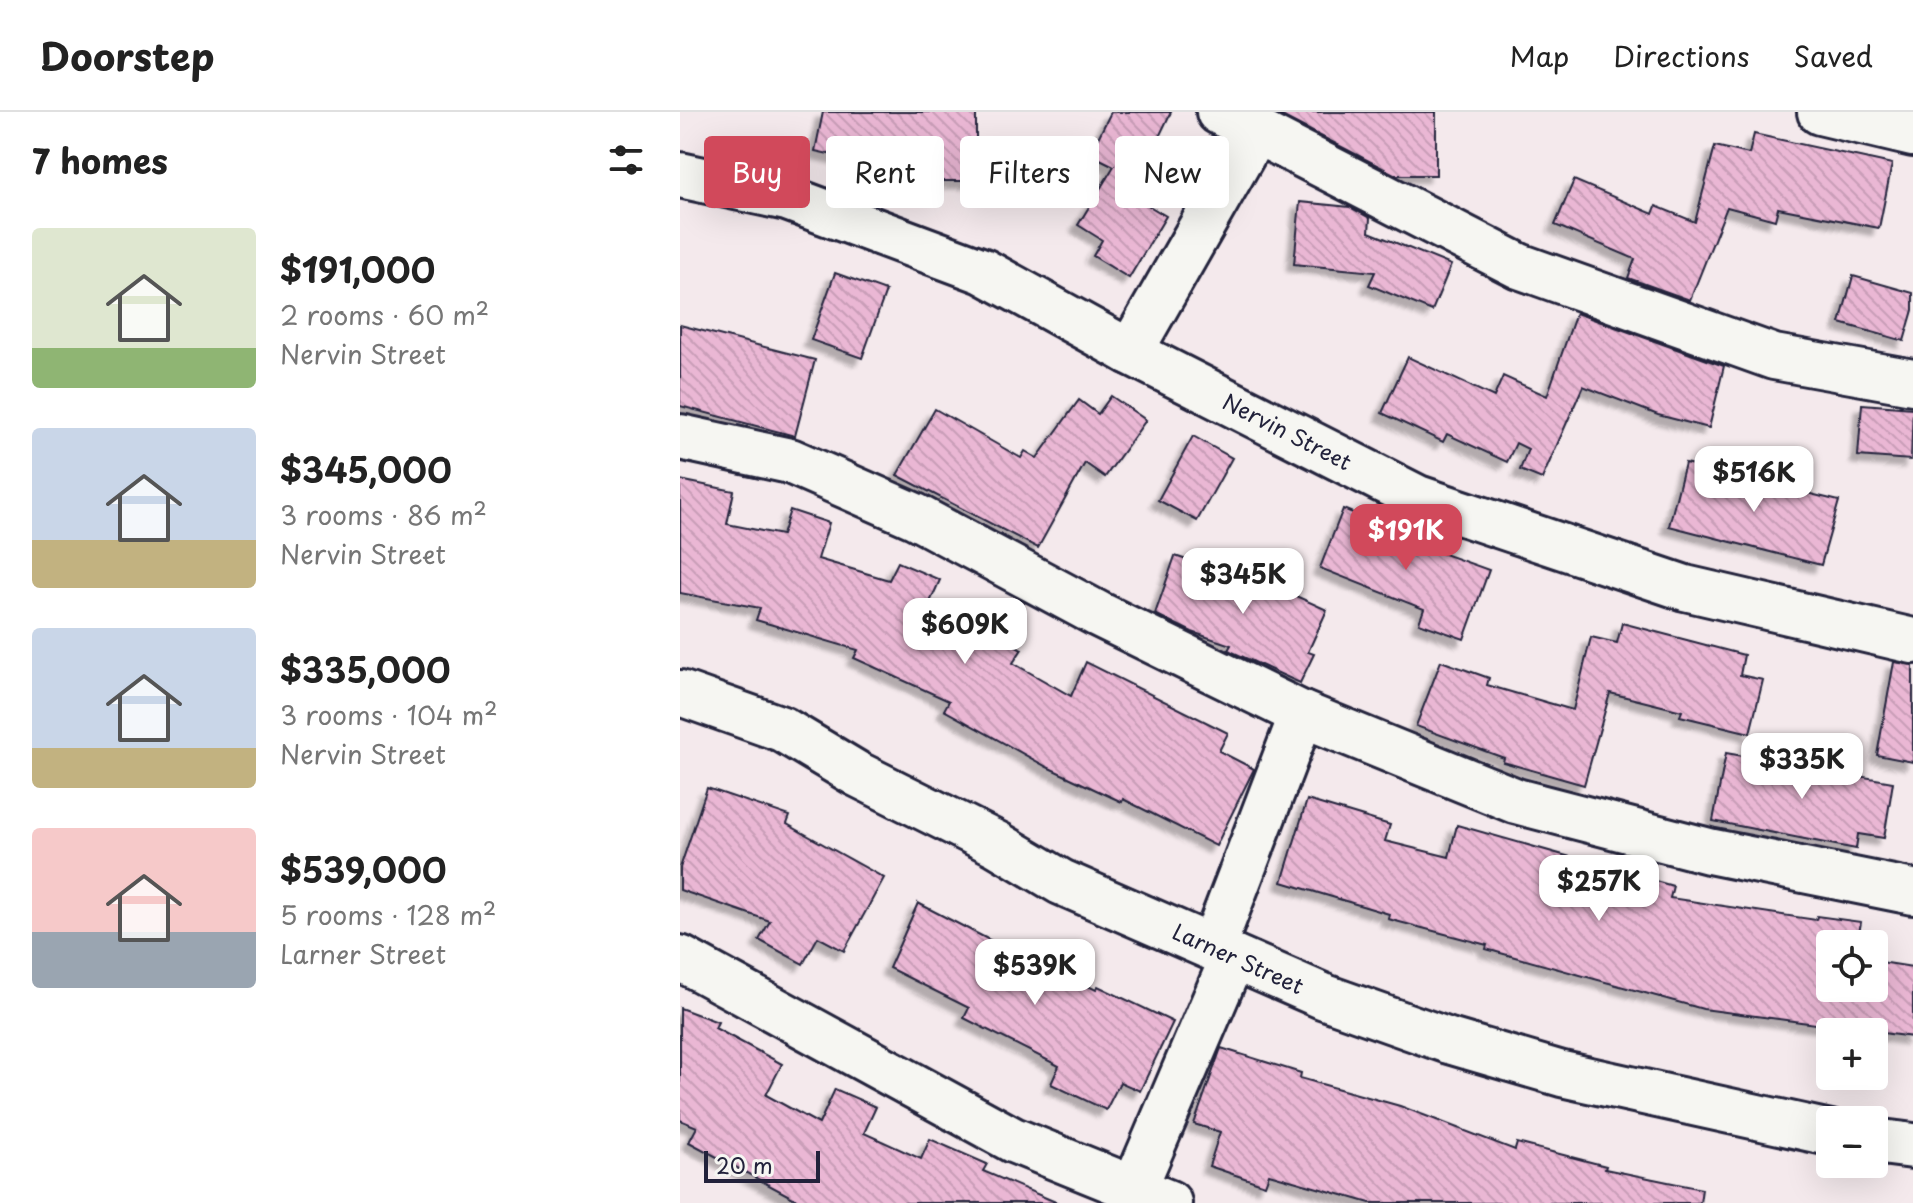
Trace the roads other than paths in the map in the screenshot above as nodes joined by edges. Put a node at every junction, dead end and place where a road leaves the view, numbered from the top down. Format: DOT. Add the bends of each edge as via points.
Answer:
graph roads {
  1 [pos="1820,112"];
  2 [pos="1238,121"];
  3 [pos="1913,134"];
  4 [pos="680,175"];
  5 [pos="1130,352"];
  6 [pos="1913,382"];
  7 [pos="680,437"];
  8 [pos="1913,641"];
  9 [pos="680,693"];
  10 [pos="1302,714"];
  11 [pos="1913,892"];
  12 [pos="1223,952"];
  13 [pos="680,958"];
  14 [pos="1816,1130"];
  15 [pos="1888,1143"];
  16 [pos="1913,1146"];
  17 [pos="1151,1196"];
  1 -- 3 [label="street"];
  2 -- 5 [label="street"];
  2 -- 6 [label="street" via="1519,266 1774,357"];
  4 -- 5 [label="street, Nervin Street" via="787,198 983,271"];
  5 -- 8 [label="street, Nervin Street" via="1418,498 1685,588"];
  7 -- 10 [label="street" via="790,461 901,510"];
  9 -- 12 [label="street, Larner Street" via="782,729 1061,882"];
  10 -- 11 [label="street" via="1516,801 1709,851"];
  10 -- 12 [label="street"];
  12 -- 14 [label="street, Larner Street" via="1325,997 1449,1041 1562,1074"];
  12 -- 17 [label="street"];
  13 -- 17 [label="street" via="1013,1140"];
  15 -- 16 [label="street"];
}
